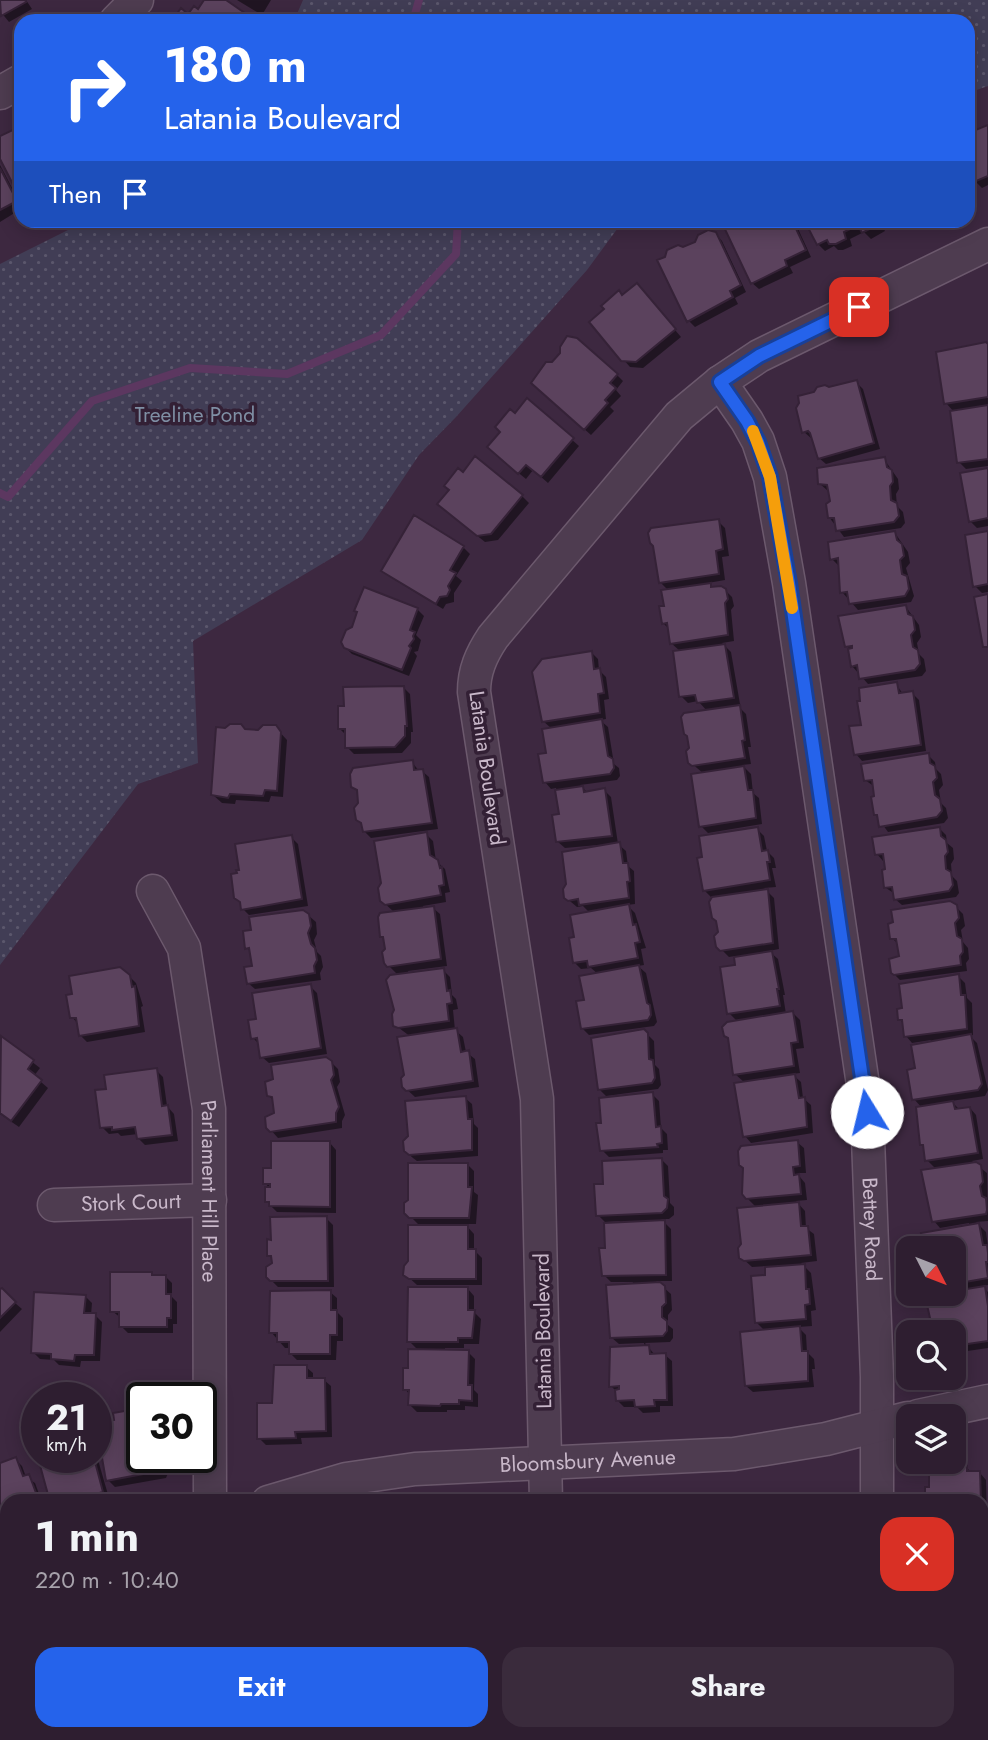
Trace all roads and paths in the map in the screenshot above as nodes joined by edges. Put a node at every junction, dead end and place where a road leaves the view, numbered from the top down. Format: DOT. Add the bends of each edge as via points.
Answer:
graph roads {
  1 [pos="137,0"];
  2 [pos="123,14"];
  3 [pos="988,244"];
  4 [pos="720,382"];
  5 [pos="153,891"];
  6 [pos="210,1200"];
  7 [pos="54,1205"];
  8 [pos="988,1401"];
  9 [pos="966,1406"];
  10 [pos="896,1421"];
  11 [pos="877,1426"];
  12 [pos="545,1462"];
  13 [pos="210,1494"];
  14 [pos="298,1494"];
  15 [pos="546,1494"];
  16 [pos="877,1494"];
  1 -- 2 [label="street"];
  3 -- 4 [label="street, Latania Boulevard" via="759,356"];
  4 -- 11 [label="street, Bettey Road" via="747,421 765,460 791,597 867,1112"];
  4 -- 12 [label="street, Latania Boulevard" via="679,416 549,569 483,652 474,680 537,1099"];
  5 -- 6 [label="street, Parliament Hill Place" via="184,948 209,1109"];
  6 -- 7 [label="street, Stork Court"];
  6 -- 13 [label="street, Parliament Hill Place"];
  8 -- 9 [label="street"];
  10 -- 11 [label="street, Bloomsbury Avenue"];
  11 -- 12 [label="street, Bloomsbury Avenue" via="734,1454"];
  11 -- 16 [label="street, Bettey Road"];
  12 -- 14 [label="street, Bloomsbury Avenue" via="370,1475"];
  12 -- 15 [label="street, Latania Boulevard"];
}
